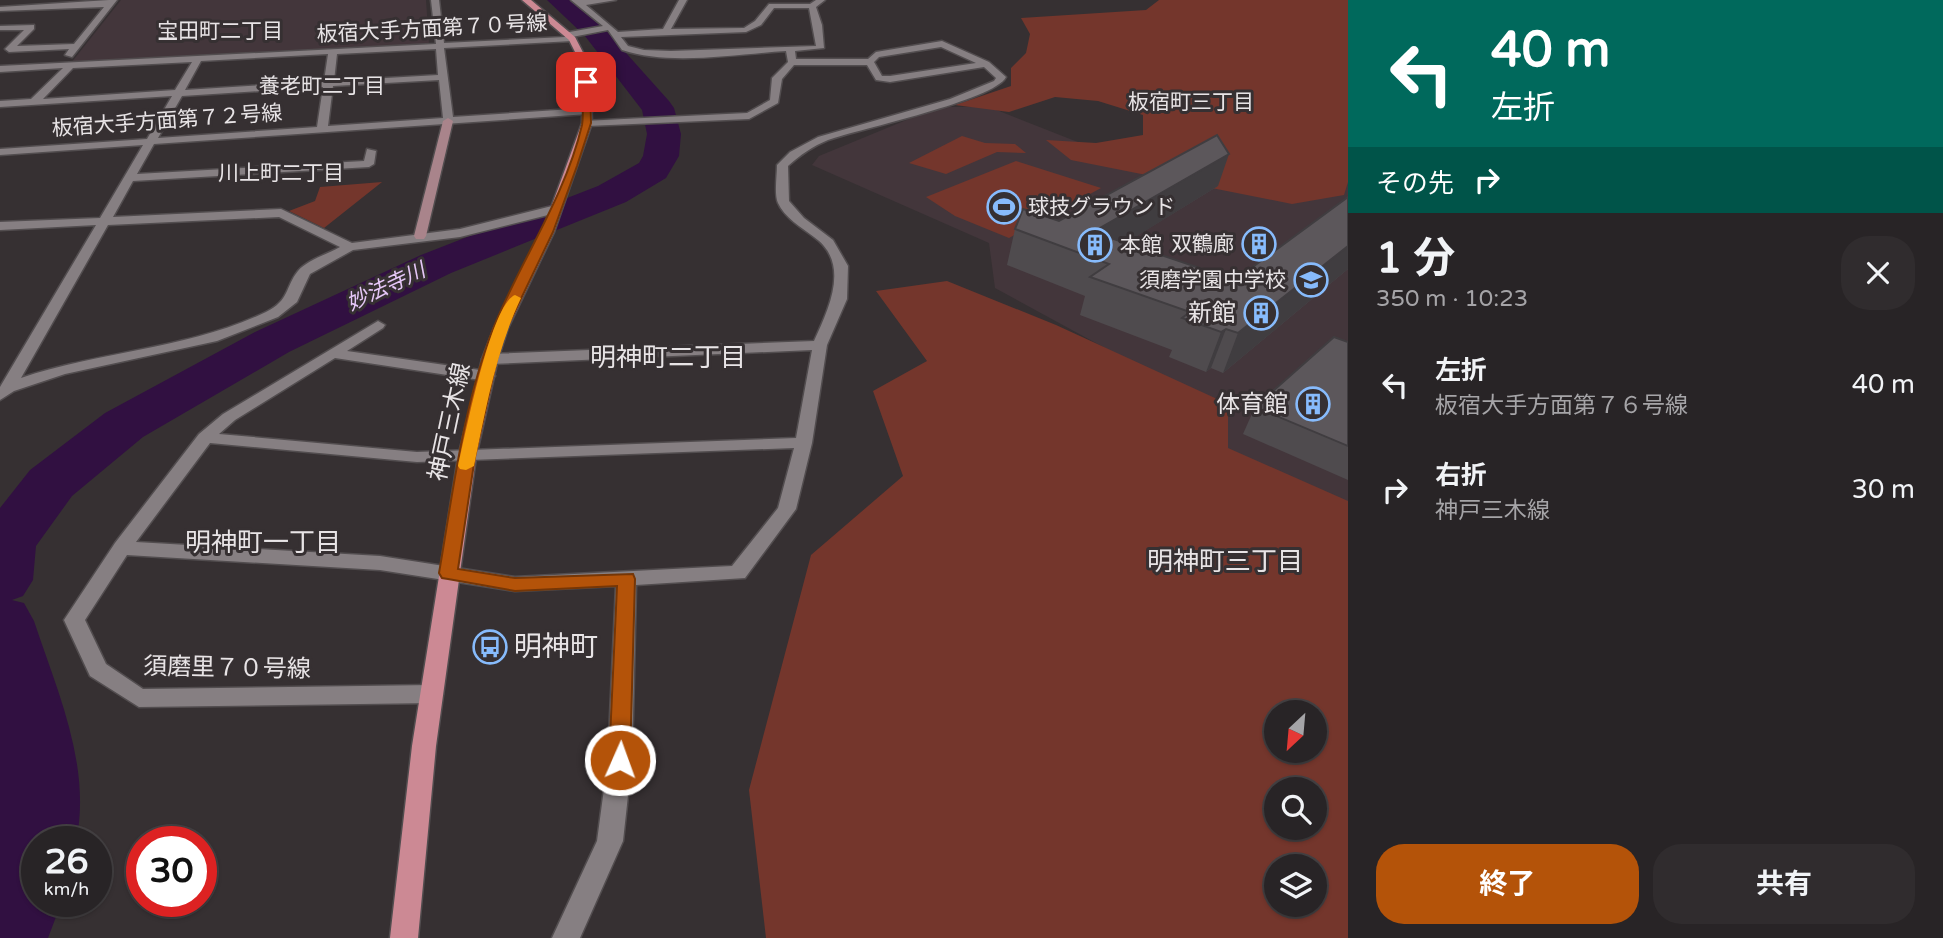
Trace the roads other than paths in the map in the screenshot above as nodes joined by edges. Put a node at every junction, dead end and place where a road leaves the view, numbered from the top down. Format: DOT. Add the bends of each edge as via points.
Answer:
graph roads {
  1 [pos="435,0"];
  2 [pos="526,0"];
  3 [pos="612,0"];
  4 [pos="683,0"];
  5 [pos="821,0"];
  6 [pos="111,2"];
  7 [pos="578,2"];
  8 [pos="812,6"];
  9 [pos="19,8"];
  10 [pos="0,9"];
  11 [pos="88,15"];
  12 [pos="101,15"];
  13 [pos="5,18"];
  14 [pos="34,18"];
  15 [pos="0,29"];
  16 [pos="613,31"];
  17 [pos="666,31"];
  18 [pos="569,37"];
  19 [pos="12,46"];
  20 [pos="76,46"];
  21 [pos="440,46"];
  22 [pos="0,47"];
  23 [pos="790,48"];
  24 [pos="333,52"];
  25 [pos="198,59"];
  26 [pos="792,62"];
  27 [pos="870,62"];
  28 [pos="986,64"];
  29 [pos="65,66"];
  30 [pos="0,69"];
  31 [pos="443,78"];
  32 [pos="328,84"];
  33 [pos="177,94"];
  34 [pos="34,102"];
  35 [pos="0,104"];
  36 [pos="588,111"];
  37 [pos="448,121"];
  38 [pos="587,123"];
  39 [pos="322,130"];
  40 [pos="149,142"];
  41 [pos="372,151"];
  42 [pos="0,152"];
  43 [pos="131,178"];
  44 [pos="555,211"];
  45 [pos="104,220"];
  46 [pos="0,226"];
  47 [pos="420,236"];
  48 [pos="350,247"];
  49 [pos="378,325"];
  50 [pos="820,345"];
  51 [pos="332,353"];
  52 [pos="488,368"];
  53 [pos="4,392"];
  54 [pos="205,438"];
  55 [pos="804,443"];
  56 [pos="467,457"];
  57 [pos="122,548"];
  58 [pos="448,573"];
  59 [pos="626,579"];
  60 [pos="432,694"];
  61 [pos="404,938"];
  62 [pos="566,938"];
  1 -- 21 [label="street"];
  2 -- 18 [label="main road, 神戸三木線"];
  3 -- 7 [label="street"];
  4 -- 17 [label="street"];
  5 -- 8 [label="street"];
  6 -- 9 [label="street"];
  6 -- 12 [label="street"];
  7 -- 16 [label="street"];
  8 -- 17 [label="street, 板宿大手方面第７０号線" via="772,5 746,30"];
  8 -- 23 [label="street" via="820,48"];
  9 -- 10 [label="street"];
  9 -- 13 [label="street"];
  11 -- 12 [label="street"];
  12 -- 20 [label="street"];
  13 -- 14 [label="street"];
  15 -- 19 [label="street" via="31,27"];
  16 -- 17 [label="street, 板宿大手方面第７０号線"];
  16 -- 18 [label="street, 板宿大手方面第７０号線"];
  16 -- 23 [label="street" via="625,48 653,54"];
  18 -- 21 [label="street, 板宿大手方面第７０号線"];
  18 -- 36 [label="main road, 神戸三木線" via="586,65"];
  19 -- 20 [label="street" via="9,50"];
  19 -- 22 [label="street"];
  20 -- 29 [label="street"];
  21 -- 24 [label="street, 板宿大手方面第７０号線"];
  21 -- 31 [label="street"];
  23 -- 26 [label="street"];
  24 -- 25 [label="street, 板宿大手方面第７０号線"];
  24 -- 32 [label="street"];
  25 -- 29 [label="street, 板宿大手方面第７０号線"];
  25 -- 33 [label="street"];
  26 -- 27 [label="street"];
  26 -- 38 [label="street" via="777,78 775,101 749,116"];
  27 -- 28 [label="street" via="876,55 942,44"];
  27 -- 28 [label="street" via="879,78 890,79"];
  28 -- 50 [label="street" via="1000,77 998,83 953,101 894,116 901,118 819,139 782,165 783,202 827,240 841,266 840,299"];
  29 -- 30 [label="street, 板宿大手方面第７０号線"];
  29 -- 34 [label="street"];
  31 -- 32 [label="street"];
  31 -- 37 [label="street"];
  32 -- 33 [label="street"];
  32 -- 39 [label="street"];
  33 -- 34 [label="street"];
  33 -- 40 [label="street"];
  34 -- 35 [label="street"];
  36 -- 37 [label="street, 板宿大手方面第７２号線"];
  36 -- 38 [label="main road, 神戸三木線"];
  37 -- 39 [label="street, 板宿大手方面第７２号線"];
  37 -- 47 [label="street"];
  38 -- 44 [label="main road, 神戸三木線"];
  39 -- 40 [label="street, 板宿大手方面第７２号線"];
  40 -- 42 [label="street, 板宿大手方面第７２号線"];
  40 -- 43 [label="street"];
  41 -- 43 [label="street" via="369,164"];
  43 -- 45 [label="street"];
  44 -- 47 [label="street" via="460,233"];
  44 -- 52 [label="main road, 神戸三木線" via="500,328"];
  45 -- 46 [label="street"];
  45 -- 48 [label="street" via="281,213"];
  45 -- 53 [label="street"];
  47 -- 48 [label="street"];
  48 -- 53 [label="street" via="304,272 292,299 273,314 212,338 61,370"];
  49 -- 51 [label="street, 須磨里７０号線"];
  50 -- 52 [label="street"];
  50 -- 55 [label="street"];
  51 -- 52 [label="street"];
  51 -- 54 [label="street, 須磨里７０号線" via="229,417"];
  52 -- 56 [label="main road, 神戸三木線"];
  54 -- 56 [label="street" via="417,457"];
  54 -- 57 [label="street, 須磨里７０号線"];
  55 -- 56 [label="street"];
  55 -- 59 [label="street" via="787,509 738,573"];
  56 -- 58 [label="main road, 神戸三木線"];
  57 -- 58 [label="street" via="380,563"];
  57 -- 60 [label="street, 須磨里７０号線" via="74,620 98,670 139,698"];
  58 -- 59 [label="street" via="515,584"];
  58 -- 60 [label="main road, 神戸三木線"];
  59 -- 62 [label="street" via="620,760 610,841"];
  60 -- 61 [label="main road, 神戸三木線"];
}
